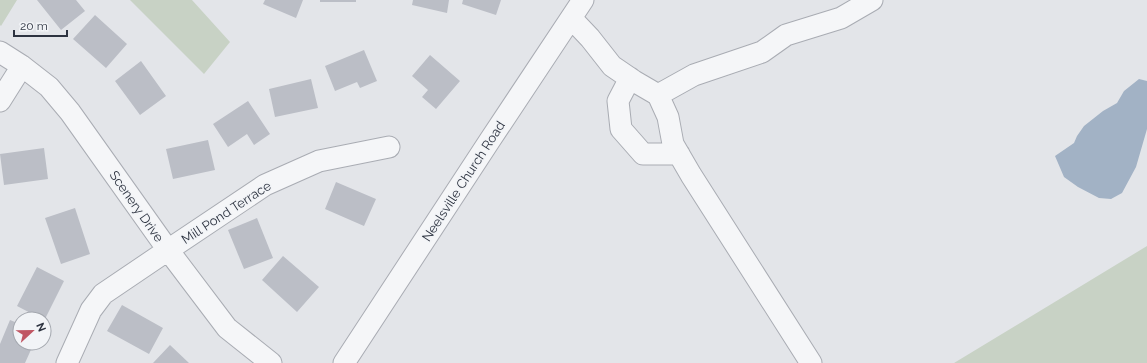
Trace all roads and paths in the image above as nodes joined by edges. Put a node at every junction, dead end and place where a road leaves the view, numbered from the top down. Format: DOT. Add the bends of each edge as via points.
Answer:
graph roads {
  1 [pos="584,0"];
  2 [pos="872,0"];
  3 [pos="571,18"];
  4 [pos="0,52"];
  5 [pos="22,66"];
  6 [pos="630,78"];
  7 [pos="658,95"];
  8 [pos="0,101"];
  9 [pos="389,147"];
  10 [pos="679,154"];
  11 [pos="168,250"];
  12 [pos="67,363"];
  13 [pos="271,363"];
  14 [pos="344,363"];
  15 [pos="812,363"];
  1 -- 3 [label="street, Neelsville Church Road"];
  2 -- 7 [label="street" via="840,18 786,35 762,52 694,75"];
  3 -- 6 [label="street" via="612,66"];
  3 -- 14 [label="street, Neelsville Church Road"];
  4 -- 5 [label="street, Scenery Drive"];
  5 -- 8 [label="street"];
  5 -- 11 [label="street, Scenery Drive" via="49,87 70,112"];
  6 -- 7 [label="street"];
  6 -- 10 [label="street" via="618,101 621,128 643,154"];
  7 -- 10 [label="street" via="668,117 673,144"];
  9 -- 11 [label="street, Mill Pond Terrace" via="319,161 265,185"];
  10 -- 15 [label="street"];
  11 -- 12 [label="street, Mill Pond Terrace" via="102,294 91,310"];
  11 -- 13 [label="street, Scenery Drive" via="227,328"];
}
